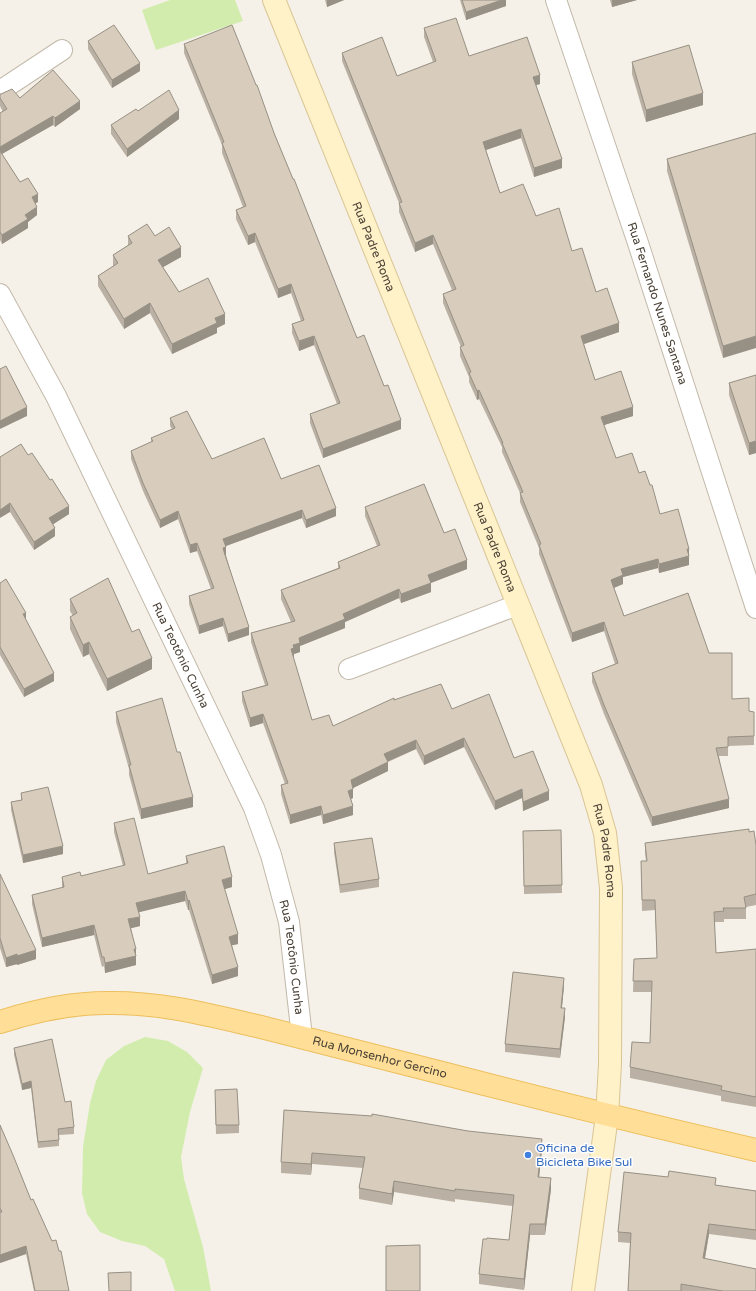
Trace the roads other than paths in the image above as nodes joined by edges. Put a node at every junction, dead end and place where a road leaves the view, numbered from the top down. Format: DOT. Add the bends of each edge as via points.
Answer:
graph roads {
  1 [pos="274,0"];
  2 [pos="556,0"];
  3 [pos="62,50"];
  4 [pos="0,91"];
  5 [pos="0,294"];
  6 [pos="517,605"];
  7 [pos="756,608"];
  8 [pos="349,669"];
  9 [pos="0,1022"];
  10 [pos="302,1037"];
  11 [pos="607,1116"];
  12 [pos="756,1150"];
  13 [pos="583,1291"];
  1 -- 6 [label="street, Rua Padre Roma"];
  2 -- 7 [label="street, Rua Fernando Nunes Santana" via="638,240"];
  3 -- 4 [label="street"];
  5 -- 10 [label="street, Rua Teotônio Cunha" via="56,396 254,808 271,855 289,922"];
  6 -- 8 [label="street"];
  6 -- 11 [label="street, Rua Padre Roma" via="591,785 605,833 611,888 610,1064"];
  9 -- 10 [label="main road, Rua Monsenhor Gercino" via="76,1005 148,1005 189,1010"];
  10 -- 11 [label="main road, Rua Monsenhor Gercino"];
  11 -- 12 [label="main road, Rua Monsenhor Gercino"];
  11 -- 13 [label="street, Rua Padre Roma"];
}
